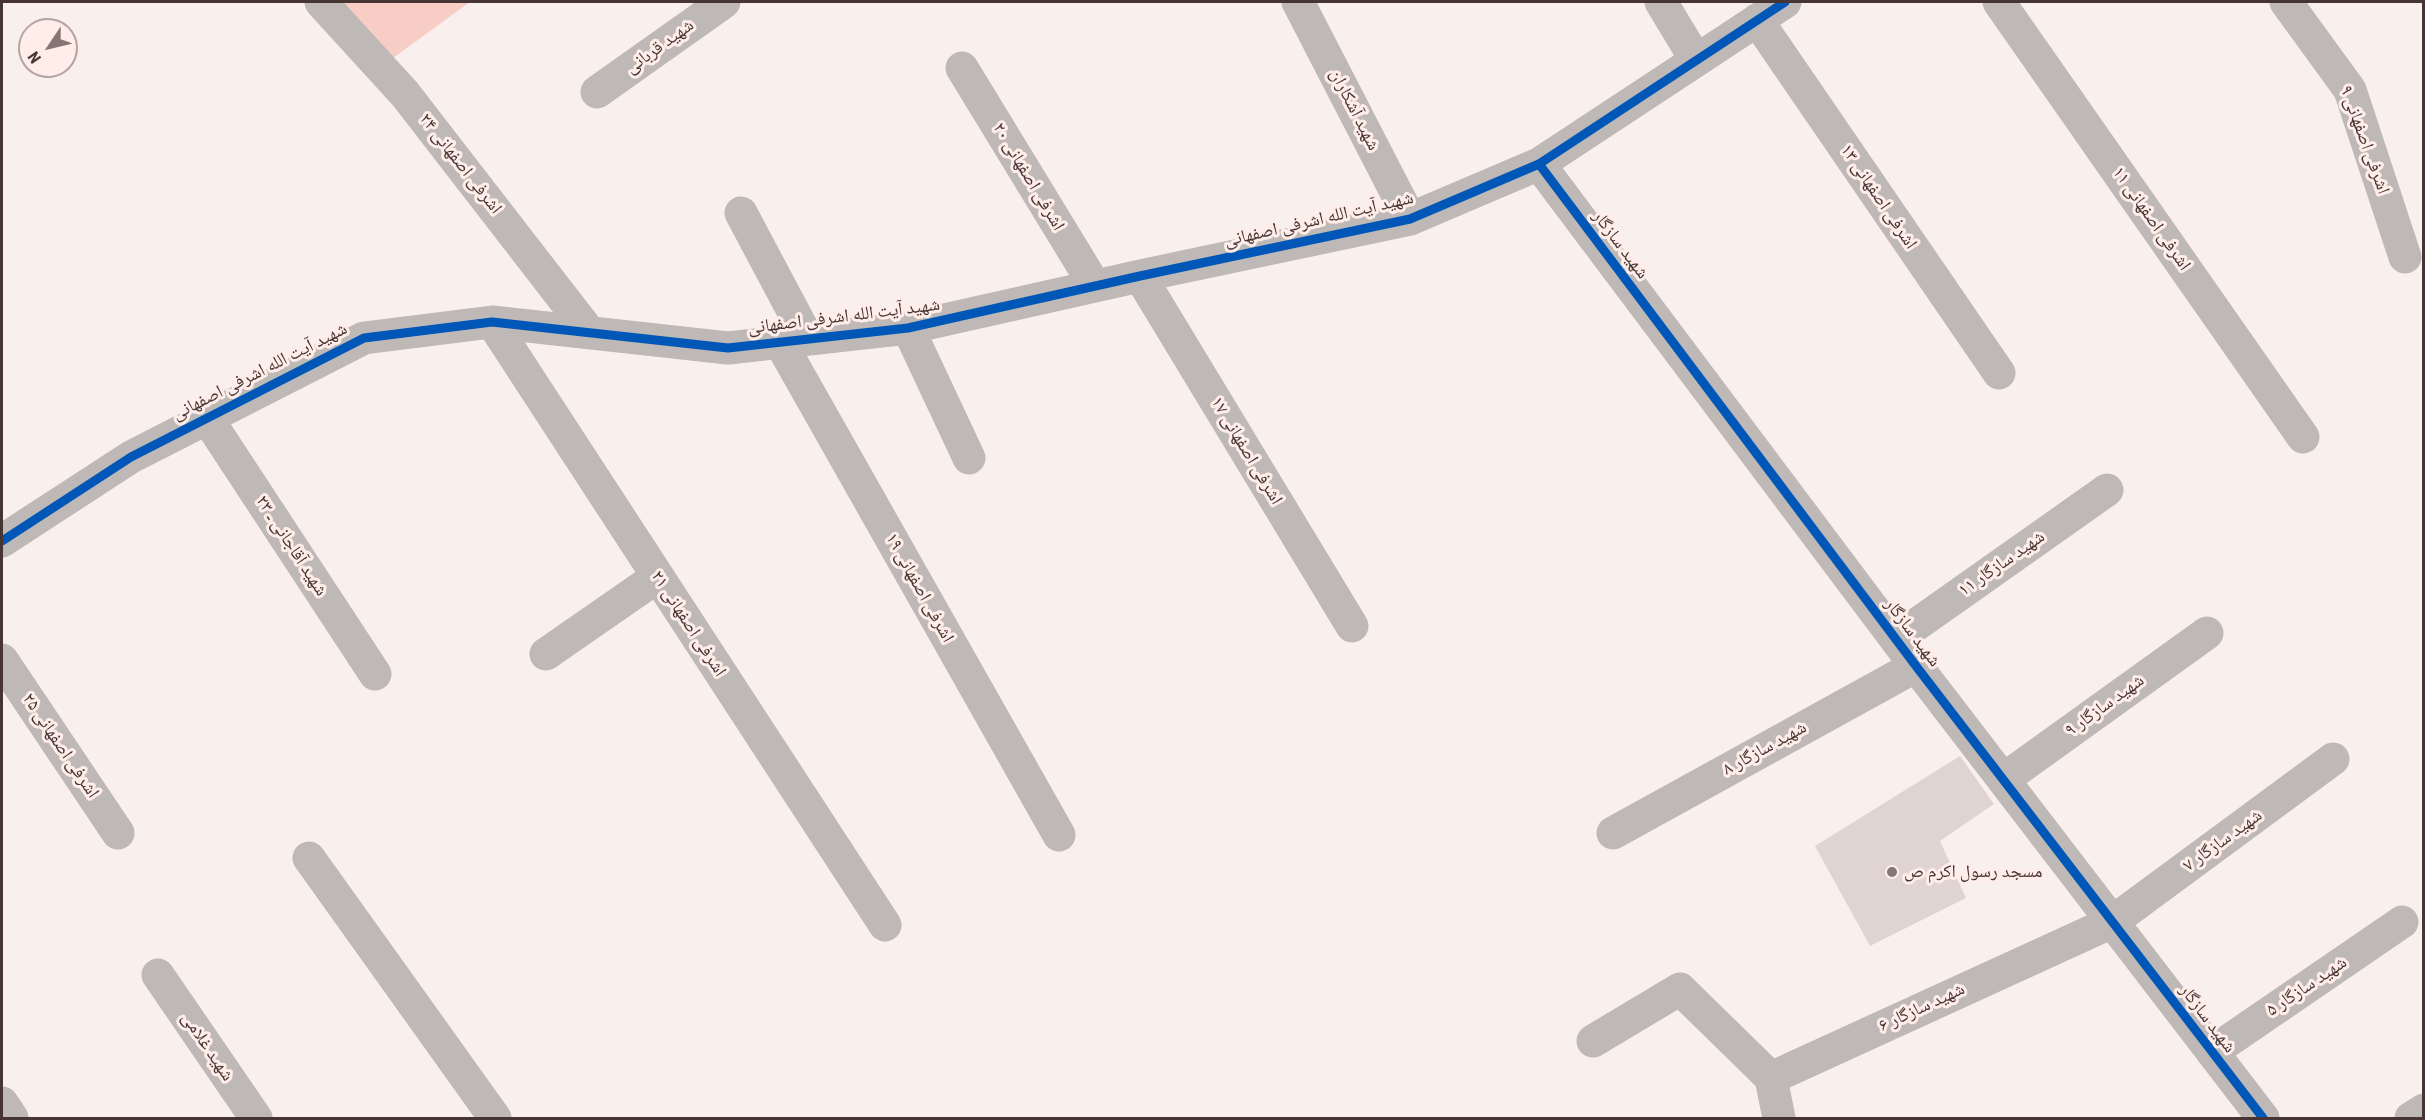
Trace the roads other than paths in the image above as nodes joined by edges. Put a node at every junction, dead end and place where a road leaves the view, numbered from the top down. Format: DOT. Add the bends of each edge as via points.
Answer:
graph roads {
  1 [pos="321,2"];
  2 [pos="724,2"];
  3 [pos="1298,2"];
  4 [pos="1661,2"];
  5 [pos="1785,2"];
  6 [pos="1999,2"];
  7 [pos="2286,2"];
  8 [pos="1757,20"];
  9 [pos="1696,60"];
  10 [pos="962,68"];
  11 [pos="597,92"];
  12 [pos="1539,164"];
  13 [pos="741,213"];
  14 [pos="1410,219"];
  15 [pos="2405,257"];
  16 [pos="1140,276"];
  17 [pos="1095,286"];
  18 [pos="492,322"];
  19 [pos="908,328"];
  20 [pos="590,333"];
  21 [pos="794,341"];
  22 [pos="1999,373"];
  23 [pos="207,418"];
  24 [pos="2303,437"];
  25 [pos="969,458"];
  26 [pos="2107,490"];
  27 [pos="2,541"];
  28 [pos="657,577"];
  29 [pos="1352,626"];
  30 [pos="2207,633"];
  31 [pos="1896,639"];
  32 [pos="546,654"];
  33 [pos="2,660"];
  34 [pos="1917,666"];
  35 [pos="375,674"];
  36 [pos="2333,759"];
  37 [pos="2004,779"];
  38 [pos="118,832"];
  39 [pos="1613,832"];
  40 [pos="1059,834"];
  41 [pos="309,858"];
  42 [pos="2112,922"];
  43 [pos="2402,922"];
  44 [pos="885,925"];
  45 [pos="158,975"];
  46 [pos="1593,1041"];
  47 [pos="2212,1052"];
  48 [pos="1770,1078"];
  49 [pos="2,1103"];
  50 [pos="2424,1110"];
  51 [pos="12,1119"];
  52 [pos="256,1119"];
  53 [pos="495,1119"];
  54 [pos="1779,1119"];
  55 [pos="2263,1119"];
  56 [pos="2411,1119"];
  1 -- 20 [label="street, اشرفی اصفهانی ۲۴" via="405,94"];
  2 -- 11 [label="street, شهید قربانی"];
  3 -- 14 [label="street, شهید آشکاران"];
  4 -- 9 [label="street"];
  5 -- 8 [label="street, شهید آیت الله اشرفی اصفهانی"];
  6 -- 24 [label="street, اشرفی اصفهانی ۱۱"];
  7 -- 15 [label="street, اشرفی اصفهانی ۹" via="2350,90"];
  8 -- 9 [label="street, شهید آیت الله اشرفی اصفهانی"];
  8 -- 22 [label="street, اشرفی اصفهانی ۱۳"];
  9 -- 12 [label="street, شهید آیت الله اشرفی اصفهانی"];
  10 -- 17 [label="street, اشرفی اصفهانی ۲۰"];
  12 -- 14 [label="street, شهید آیت الله اشرفی اصفهانی"];
  12 -- 31 [label="street, شهید سازگار"];
  13 -- 21 [label="street, اشرفی اصفهانی ۱۹"];
  14 -- 16 [label="street, شهید آیت الله اشرفی اصفهانی"];
  16 -- 17 [label="street, شهید آیت الله اشرفی اصفهانی"];
  16 -- 29 [label="street, اشرفی اصفهانی ۱۷"];
  17 -- 19 [label="street, شهید آیت الله اشرفی اصفهانی"];
  18 -- 20 [label="street, شهید آیت الله اشرفی اصفهانی"];
  18 -- 23 [label="street, شهید آیت الله اشرفی اصفهانی" via="364,338"];
  18 -- 28 [label="street, اشرفی اصفهانی ۲۱"];
  19 -- 21 [label="street, شهید آیت الله اشرفی اصفهانی"];
  19 -- 25 [label="street"];
  20 -- 21 [label="street, شهید آیت الله اشرفی اصفهانی" via="728,348"];
  21 -- 40 [label="street, اشرفی اصفهانی ۱۹"];
  23 -- 27 [label="street, شهید آیت الله اشرفی اصفهانی" via="131,457"];
  23 -- 35 [label="street, شهید آقاجانی ـ ۲۳"];
  26 -- 31 [label="street, شهید سازگار ۱۱"];
  28 -- 32 [label="street"];
  28 -- 44 [label="street, اشرفی اصفهانی ۲۱"];
  30 -- 37 [label="street, شهید سازگار ۹"];
  31 -- 34 [label="street, شهید سازگار"];
  33 -- 38 [label="street, اشرفی اصفهانی ۲۵"];
  34 -- 37 [label="street, شهید سازگار"];
  34 -- 39 [label="street, شهید سازگار ۸"];
  36 -- 42 [label="street, شهید سازگار ۷"];
  37 -- 42 [label="street, شهید سازگار"];
  41 -- 53 [label="street"];
  42 -- 47 [label="street, شهید سازگار"];
  42 -- 48 [label="street, شهید سازگار ۶"];
  43 -- 47 [label="street, شهید سازگار ۵"];
  45 -- 52 [label="street, شهید غلامی"];
  46 -- 48 [label="street" via="1680,989"];
  47 -- 55 [label="street, شهید سازگار"];
  48 -- 54 [label="street"];
  49 -- 51 [label="street"];
  50 -- 56 [label="street"];
}
